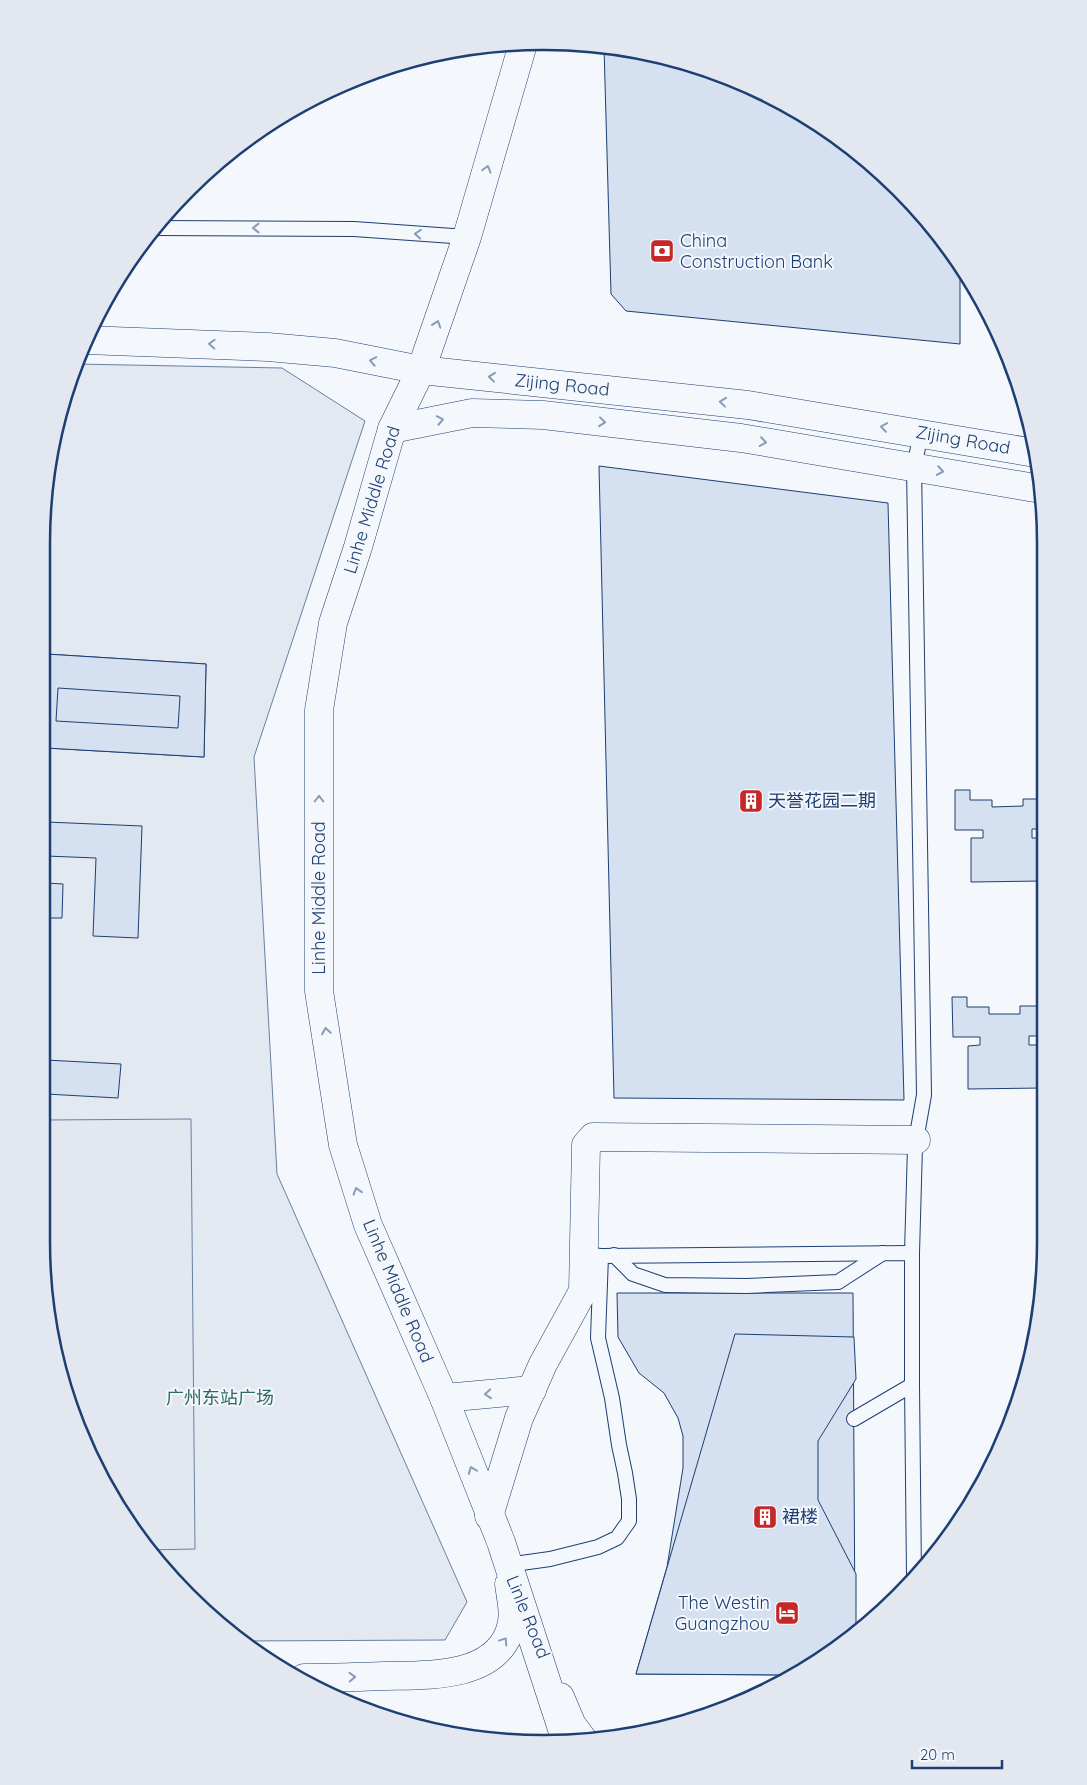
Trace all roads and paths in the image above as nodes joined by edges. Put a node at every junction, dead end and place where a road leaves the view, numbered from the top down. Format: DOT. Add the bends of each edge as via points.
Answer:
graph roads {
  1 [pos="521,51"];
  2 [pos="164,228"];
  3 [pos="466,237"];
  4 [pos="94,340"];
  5 [pos="421,370"];
  6 [pos="392,429"];
  7 [pos="920,433"];
  8 [pos="1029,452"];
  9 [pos="914,466"];
  10 [pos="1034,488"];
  11 [pos="916,1140"];
  12 [pos="884,1254"];
  13 [pos="912,1254"];
  14 [pos="600,1256"];
  15 [pos="912,1385"];
  16 [pos="532,1390"];
  17 [pos="444,1398"];
  18 [pos="854,1419"];
  19 [pos="489,1516"];
  20 [pos="507,1565"];
  21 [pos="914,1568"];
  22 [pos="313,1678"];
  23 [pos="563,1734"];
  24 [pos="579,1734"];
  3 -- 1 [label="main road, Linhe Middle Road, one-way"];
  3 -- 2 [label="lane, one-way" via="354,229"];
  5 -- 3 [label="main road, Linhe Middle Road, one-way"];
  5 -- 4 [label="main road, Zijing Road, one-way" via="335,353"];
  5 -- 6 [label="main road, Linhe Middle Road"];
  7 -- 5 [label="main road, Zijing Road, one-way" via="748,405"];
  6 -- 9 [label="main road, Zijing Road, one-way" via="472,413 544,415 741,438"];
  17 -- 6 [label="main road, Linhe Middle Road, one-way" via="368,1225 343,1145 320,991 320,710 333,623"];
  7 -- 8 [label="main road, Zijing Road"];
  7 -- 9 [label="lane"];
  9 -- 10 [label="main road, Zijing Road, one-way"];
  9 -- 11 [label="lane" via="924,1096"];
  11 -- 13 [label="lane"];
  11 -- 14 [label="main road" via="593,1137 586,1145"];
  12 -- 13 [label="lane"];
  12 -- 14 [label="lane"];
  12 -- 14 [label="lane" via="838,1282 747,1286 666,1285 633,1274"];
  13 -- 15 [label="lane"];
  14 -- 16 [label="main road"];
  14 -- 20 [label="lane" via="598,1338 625,1473 629,1521 617,1538 598,1547"];
  15 -- 18 [label="lane"];
  15 -- 21 [label="lane"];
  16 -- 17 [label="main road, one-way"];
  16 -- 19 [label="main road" via="519,1418"];
  19 -- 17 [label="main road, Linhe Middle Road, one-way"];
  19 -- 20 [label="main road, Linhe Middle Road"];
  22 -- 20 [label="main road, Linle Road, one-way" via="440,1675 464,1670 486,1660 501,1647 513,1619"];
  20 -- 23 [label="main road, Linhe Middle Road"];
  20 -- 24 [label="main road, Linle Road" via="572,1725"];
}
